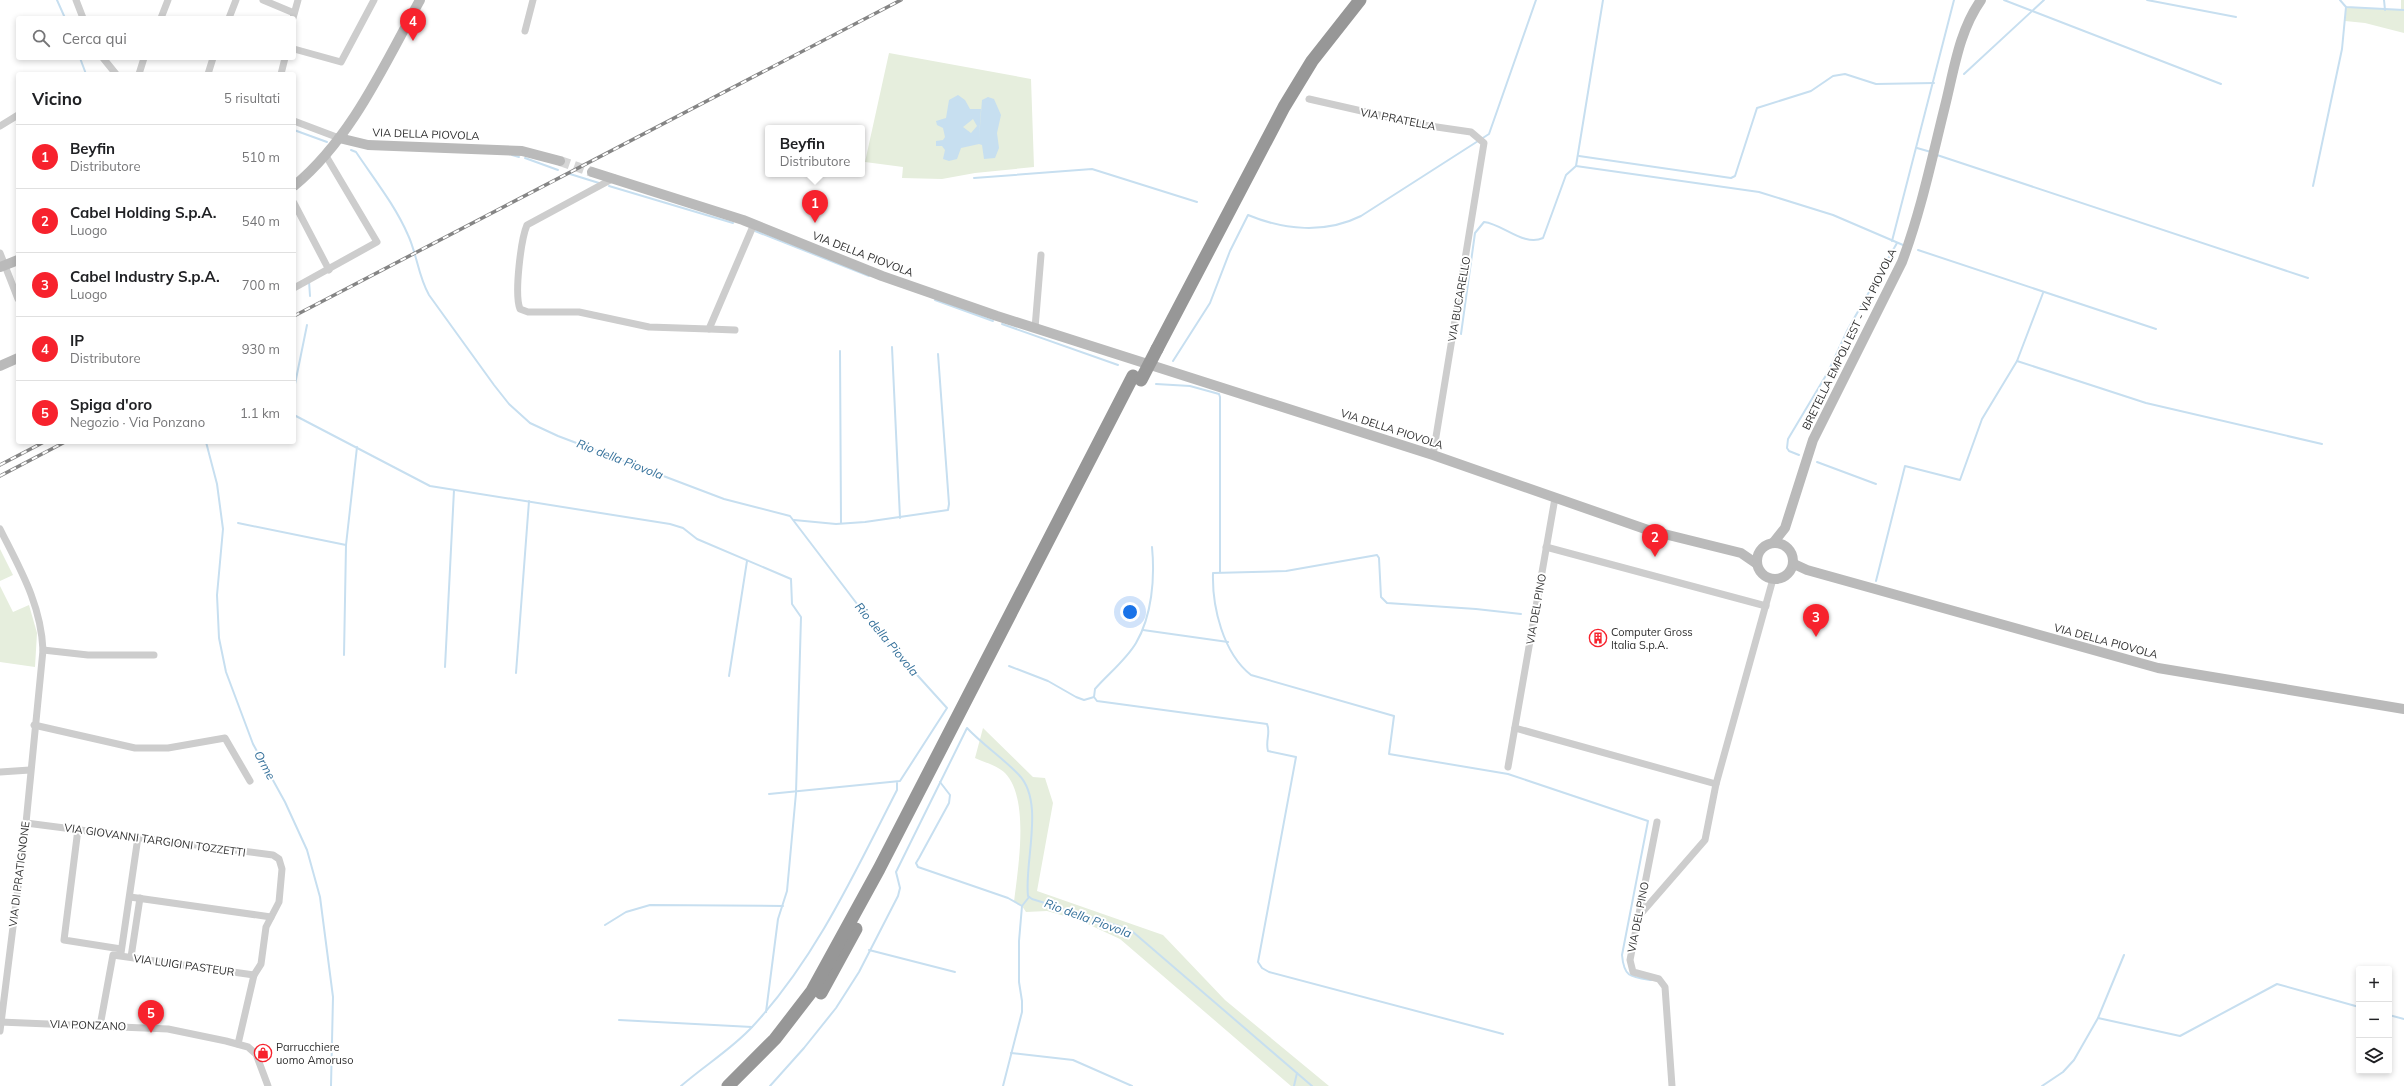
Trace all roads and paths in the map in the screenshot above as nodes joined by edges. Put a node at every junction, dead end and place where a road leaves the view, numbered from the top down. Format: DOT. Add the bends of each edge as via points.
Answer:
graph roads {
  1 [pos="76,0"];
  2 [pos="168,0"];
  3 [pos="236,0"];
  4 [pos="263,0"];
  5 [pos="298,0"];
  6 [pos="374,0"];
  7 [pos="420,0"];
  8 [pos="533,0"];
  9 [pos="1349,0"];
  10 [pos="1360,0"];
  11 [pos="1981,0"];
  12 [pos="294,15"];
  13 [pos="83,16"];
  14 [pos="162,16"];
  15 [pos="230,16"];
  16 [pos="525,31"];
  17 [pos="296,50"];
  18 [pos="106,60"];
  19 [pos="144,60"];
  20 [pos="212,60"];
  21 [pos="284,60"];
  22 [pos="114,72"];
  23 [pos="140,72"];
  24 [pos="209,72"];
  25 [pos="281,72"];
  26 [pos="1310,99"];
  27 [pos="16,116"];
  28 [pos="296,123"];
  29 [pos="0,126"];
  30 [pos="339,138"];
  31 [pos="1484,143"];
  32 [pos="326,156"];
  33 [pos="560,161"];
  34 [pos="592,172"];
  35 [pos="614,178"];
  36 [pos="296,184"];
  37 [pos="296,207"];
  38 [pos="754,224"];
  39 [pos="0,253"];
  40 [pos="1041,255"];
  41 [pos="16,261"];
  42 [pos="2,266"];
  43 [pos="328,270"];
  44 [pos="296,287"];
  45 [pos="16,296"];
  46 [pos="1035,328"];
  47 [pos="709,329"];
  48 [pos="734,330"];
  49 [pos="1153,348"];
  50 [pos="16,359"];
  51 [pos="0,366"];
  52 [pos="1137,378"];
  53 [pos="1433,455"];
  54 [pos="1555,498"];
  55 [pos="1785,528"];
  56 [pos="0,529"];
  57 [pos="1773,543"];
  58 [pos="1546,547"];
  59 [pos="1789,549"];
  60 [pos="1761,550"];
  61 [pos="1741,553"];
  62 [pos="1757,564"];
  63 [pos="1792,568"];
  64 [pos="1773,579"];
  65 [pos="1766,606"];
  66 [pos="43,650"];
  67 [pos="154,655"];
  68 [pos="2404,709"];
  69 [pos="34,726"];
  70 [pos="1515,728"];
  71 [pos="1508,767"];
  72 [pos="30,770"];
  73 [pos="0,772"];
  74 [pos="250,781"];
  75 [pos="1716,784"];
  76 [pos="1657,822"];
  77 [pos="26,823"];
  78 [pos="78,830"];
  79 [pos="138,837"];
  80 [pos="130,897"];
  81 [pos="140,898"];
  82 [pos="271,917"];
  83 [pos="1638,917"];
  84 [pos="118,953"];
  85 [pos="131,957"];
  86 [pos="254,975"];
  87 [pos="0,1022"];
  88 [pos="100,1026"];
  89 [pos="0,1031"];
  90 [pos="238,1044"];
  91 [pos="268,1086"];
  92 [pos="728,1086"];
  93 [pos="741,1086"];
  94 [pos="1672,1086"];
  1 -- 13 [label="street"];
  2 -- 14 [label="street"];
  3 -- 15 [label="street"];
  4 -- 12 [label="street"];
  5 -- 12 [label="street"];
  6 -- 17 [label="street" via="341,62"];
  7 -- 30 [label="street" via="354,118"];
  8 -- 16 [label="street"];
  9 -- 49 [label="highway" via="1317,40 1278,101"];
  10 -- 49 [label="highway" via="1312,61 1284,107"];
  11 -- 55 [label="street, BRETELLA EMPOLI EST - VIA PIOVOLA" via="1962,36 1931,164 1902,262 1813,440"];
  18 -- 22 [label="street"];
  19 -- 23 [label="street"];
  20 -- 24 [label="street"];
  21 -- 25 [label="street"];
  26 -- 31 [label="street, VIA PRATELLA" via="1416,124 1471,132"];
  27 -- 29 [label="street"];
  28 -- 30 [label="street, VIA DELLA PIOVOLA"];
  30 -- 32 [label="street"];
  30 -- 33 [label="street, VIA DELLA PIOVOLA" via="368,145 522,150"];
  31 -- 53 [label="street, VIA BUCARELLO"];
  32 -- 36 [label="street"];
  32 -- 43 [label="street" via="377,242"];
  34 -- 35 [label="street, VIA DELLA PIOVOLA"];
  35 -- 38 [label="street, VIA DELLA PIOVOLA"];
  35 -- 47 [label="street" via="527,225 517,289 520,308 528,312 580,312 649,327"];
  37 -- 43 [label="street"];
  38 -- 46 [label="street, VIA DELLA PIOVOLA" via="882,276"];
  38 -- 47 [label="street"];
  39 -- 42 [label="street"];
  40 -- 46 [label="street"];
  41 -- 42 [label="street"];
  42 -- 45 [label="street"];
  43 -- 44 [label="street"];
  46 -- 53 [label="street, VIA DELLA PIOVOLA"];
  47 -- 48 [label="street"];
  49 -- 52 [label="highway"];
  50 -- 51 [label="street"];
  52 -- 92 [label="highway" via="879,869 812,991 775,1039"];
  52 -- 93 [label="highway" via="840,961 797,1027"];
  53 -- 54 [label="street, VIA DELLA PIOVOLA"];
  54 -- 58 [label="street, VIA DEL PINO"];
  54 -- 61 [label="street, VIA DELLA PIOVOLA" via="1648,530"];
  55 -- 57 [label="street"];
  55 -- 59 [label="street"];
  56 -- 66 [label="street, VIA DI PRATIGNONE" via="37,607 42,627"];
  57 -- 59 [label="street" via="1779,543"];
  57 -- 60 [label="street"];
  58 -- 65 [label="street"];
  58 -- 70 [label="street, VIA DEL PINO"];
  59 -- 63 [label="street"];
  60 -- 61 [label="street"];
  60 -- 62 [label="street"];
  61 -- 62 [label="street"];
  62 -- 64 [label="street" via="1761,573"];
  63 -- 64 [label="street" via="1785,576"];
  63 -- 68 [label="street, VIA DELLA PIOVOLA" via="1807,570 2158,668"];
  64 -- 65 [label="street"];
  65 -- 75 [label="street"];
  66 -- 67 [label="street" via="88,655"];
  66 -- 69 [label="street, VIA DI PRATIGNONE"];
  69 -- 72 [label="street, VIA DI PRATIGNONE"];
  69 -- 74 [label="street" via="135,748 168,748 225,738"];
  70 -- 71 [label="street, VIA DEL PINO"];
  70 -- 75 [label="street"];
  72 -- 73 [label="street"];
  72 -- 77 [label="street, VIA DI PRATIGNONE"];
  75 -- 83 [label="street" via="1704,844"];
  76 -- 83 [label="street, VIA DEL PINO"];
  77 -- 78 [label="street, VIA GIOVANNI TARGIONI TOZZETTI"];
  77 -- 87 [label="street, VIA DI PRATIGNONE"];
  78 -- 79 [label="street, VIA GIOVANNI TARGIONI TOZZETTI"];
  78 -- 84 [label="street, VIA LUIGI PASTEUR" via="64,940"];
  79 -- 80 [label="street"];
  79 -- 82 [label="street, VIA GIOVANNI TARGIONI TOZZETTI" via="273,856 281,863 279,902"];
  80 -- 81 [label="street"];
  80 -- 84 [label="street"];
  81 -- 82 [label="street"];
  81 -- 85 [label="street"];
  82 -- 86 [label="street" via="266,927 261,964"];
  83 -- 94 [label="street, VIA DEL PINO" via="1630,966 1633,972 1664,983"];
  84 -- 85 [label="street, VIA LUIGI PASTEUR"];
  84 -- 88 [label="street"];
  85 -- 86 [label="street, VIA LUIGI PASTEUR"];
  86 -- 90 [label="street"];
  87 -- 88 [label="street, VIA PONZANO"];
  87 -- 89 [label="street, VIA DI PRATIGNONE"];
  88 -- 90 [label="street, VIA PONZANO" via="168,1029"];
  90 -- 91 [label="street, VIA PONZANO" via="248,1047 256,1054"];
}
